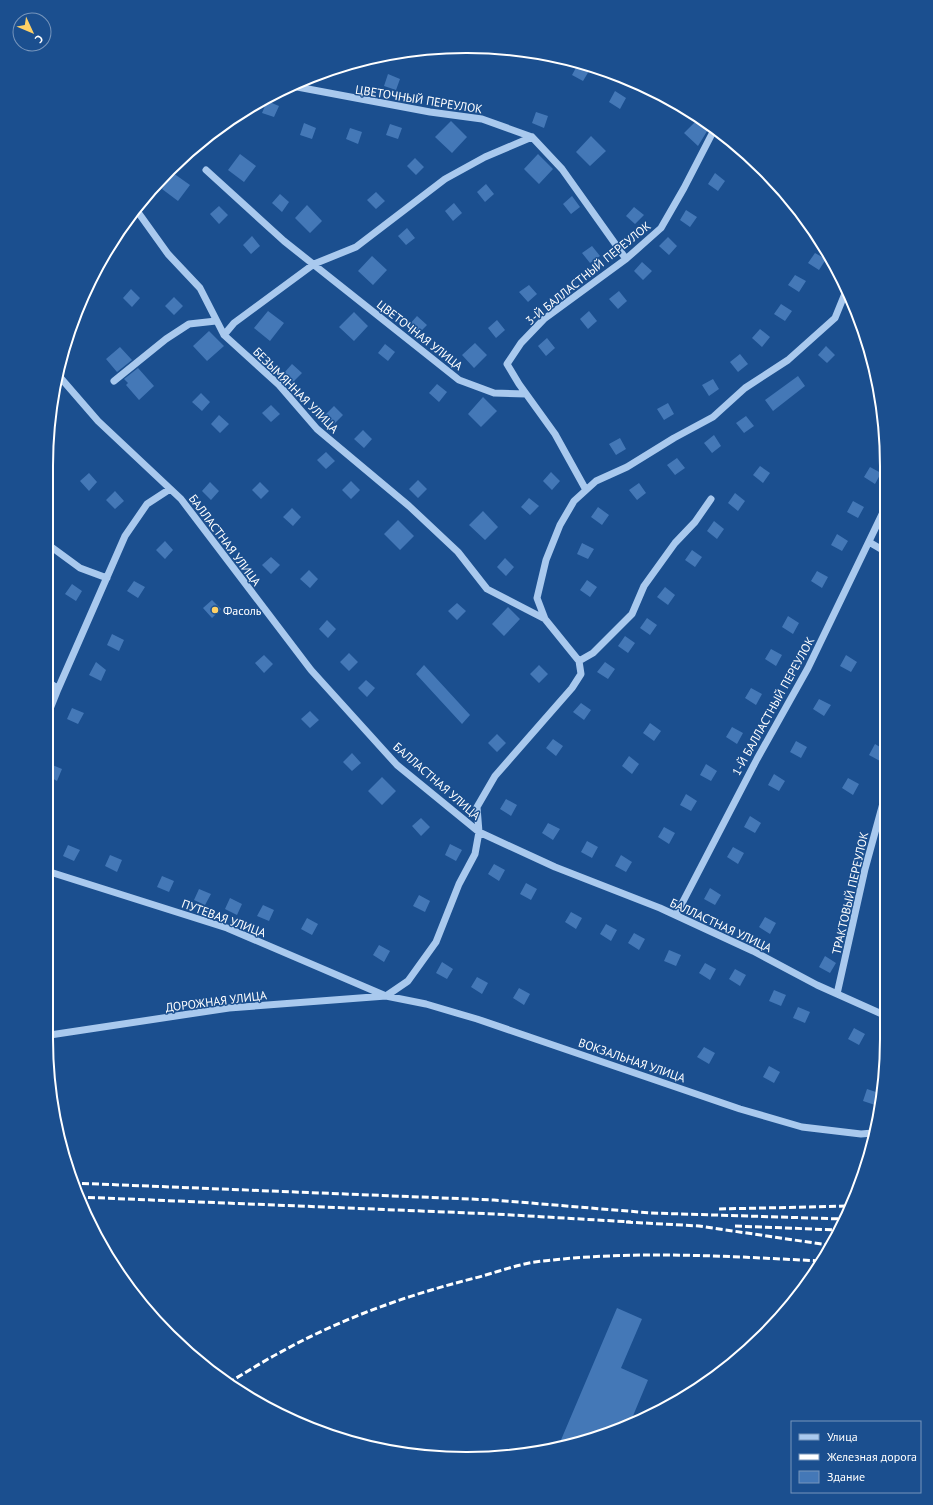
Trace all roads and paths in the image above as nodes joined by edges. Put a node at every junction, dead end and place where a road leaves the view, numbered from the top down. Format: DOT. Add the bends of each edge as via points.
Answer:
graph roads {
  1 [pos="301,88"];
  2 [pos="712,134"];
  3 [pos="532,137"];
  4 [pos="206,170"];
  5 [pos="139,214"];
  6 [pos="626,259"];
  7 [pos="314,264"];
  8 [pos="844,297"];
  9 [pos="216,321"];
  10 [pos="224,335"];
  11 [pos="62,380"];
  12 [pos="114,381"];
  13 [pos="526,394"];
  14 [pos="170,489"];
  15 [pos="586,490"];
  16 [pos="711,499"];
  17 [pos="880,519"];
  18 [pos="869,542"];
  19 [pos="53,548"];
  20 [pos="880,548"];
  21 [pos="107,578"];
  22 [pos="545,619"];
  23 [pos="579,661"];
  24 [pos="53,685"];
  25 [pos="58,689"];
  26 [pos="53,702"];
  27 [pos="880,814"];
  28 [pos="478,832"];
  29 [pos="53,873"];
  30 [pos="676,915"];
  31 [pos="837,994"];
  32 [pos="386,996"];
  33 [pos="880,1013"];
  34 [pos="53,1035"];
  35 [pos="869,1133"];
  1 -- 3 [label="street, ЦВЕТОЧНЫЙ ПЕРЕУЛОК" via="482,119"];
  2 -- 6 [label="street, 3-Й БАЛЛАСТНЫЙ ПЕРЕУЛОК" via="661,228"];
  3 -- 6 [label="street, ЦВЕТОЧНЫЙ ПЕРЕУЛОК" via="562,169"];
  3 -- 7 [label="street" via="485,157 445,179 356,247"];
  4 -- 7 [label="street, ЦВЕТОЧНАЯ УЛИЦА" via="284,241"];
  5 -- 9 [label="street, БЕЗЫМЯННАЯ УЛИЦА" via="168,254 200,288"];
  6 -- 13 [label="street, 3-Й БАЛЛАСТНЫЙ ПЕРЕУЛОК" via="544,319 521,343 507,364"];
  7 -- 10 [label="street" via="234,323"];
  7 -- 13 [label="street, ЦВЕТОЧНАЯ УЛИЦА" via="459,380 494,393"];
  8 -- 15 [label="street" via="835,318 788,360 745,388 713,417 627,467 596,481"];
  9 -- 10 [label="street, БЕЗЫМЯННАЯ УЛИЦА"];
  9 -- 12 [label="street" via="189,324"];
  10 -- 22 [label="street, БЕЗЫМЯННАЯ УЛИЦА" via="279,385 317,429 409,506 458,552 487,589"];
  11 -- 14 [label="street, БАЛЛАСТНАЯ УЛИЦА" via="98,421"];
  13 -- 15 [label="street, 3-Й БАЛЛАСТНЫЙ ПЕРЕУЛОК" via="555,434"];
  14 -- 21 [label="street" via="146,504 125,536"];
  14 -- 28 [label="street, БАЛЛАСТНАЯ УЛИЦА" via="181,499 311,670 397,765"];
  15 -- 22 [label="street" via="574,501 560,525 546,560 537,598"];
  16 -- 23 [label="street" via="695,522 675,542 644,586 632,614 593,653"];
  17 -- 18 [label="street, 1-Й БАЛЛАСТНЫЙ ПЕРЕУЛОК"];
  18 -- 20 [label="street"];
  18 -- 30 [label="street, 1-Й БАЛЛАСТНЫЙ ПЕРЕУЛОК" via="808,668 757,759"];
  19 -- 21 [label="street" via="80,568"];
  21 -- 25 [label="street"];
  22 -- 23 [label="street"];
  23 -- 28 [label="street" via="581,674 528,740 495,776 477,807"];
  24 -- 25 [label="street"];
  25 -- 26 [label="street"];
  27 -- 31 [label="street, ТРАКТОВЫЙ ПЕРЕУЛОК"];
  28 -- 30 [label="street, БАЛЛАСТНАЯ УЛИЦА" via="555,867"];
  28 -- 32 [label="street" via="474,854 436,942 408,982"];
  29 -- 32 [label="street, ПУТЕВАЯ УЛИЦА" via="227,928"];
  30 -- 31 [label="street, БАЛЛАСТНАЯ УЛИЦА"];
  31 -- 33 [label="street, БАЛЛАСТНАЯ УЛИЦА"];
  32 -- 34 [label="street, ДОРОЖНАЯ УЛИЦА" via="229,1008"];
  32 -- 35 [label="street, ВОКЗАЛЬНАЯ УЛИЦА" via="426,1004 477,1019 740,1109 802,1127"];
}
